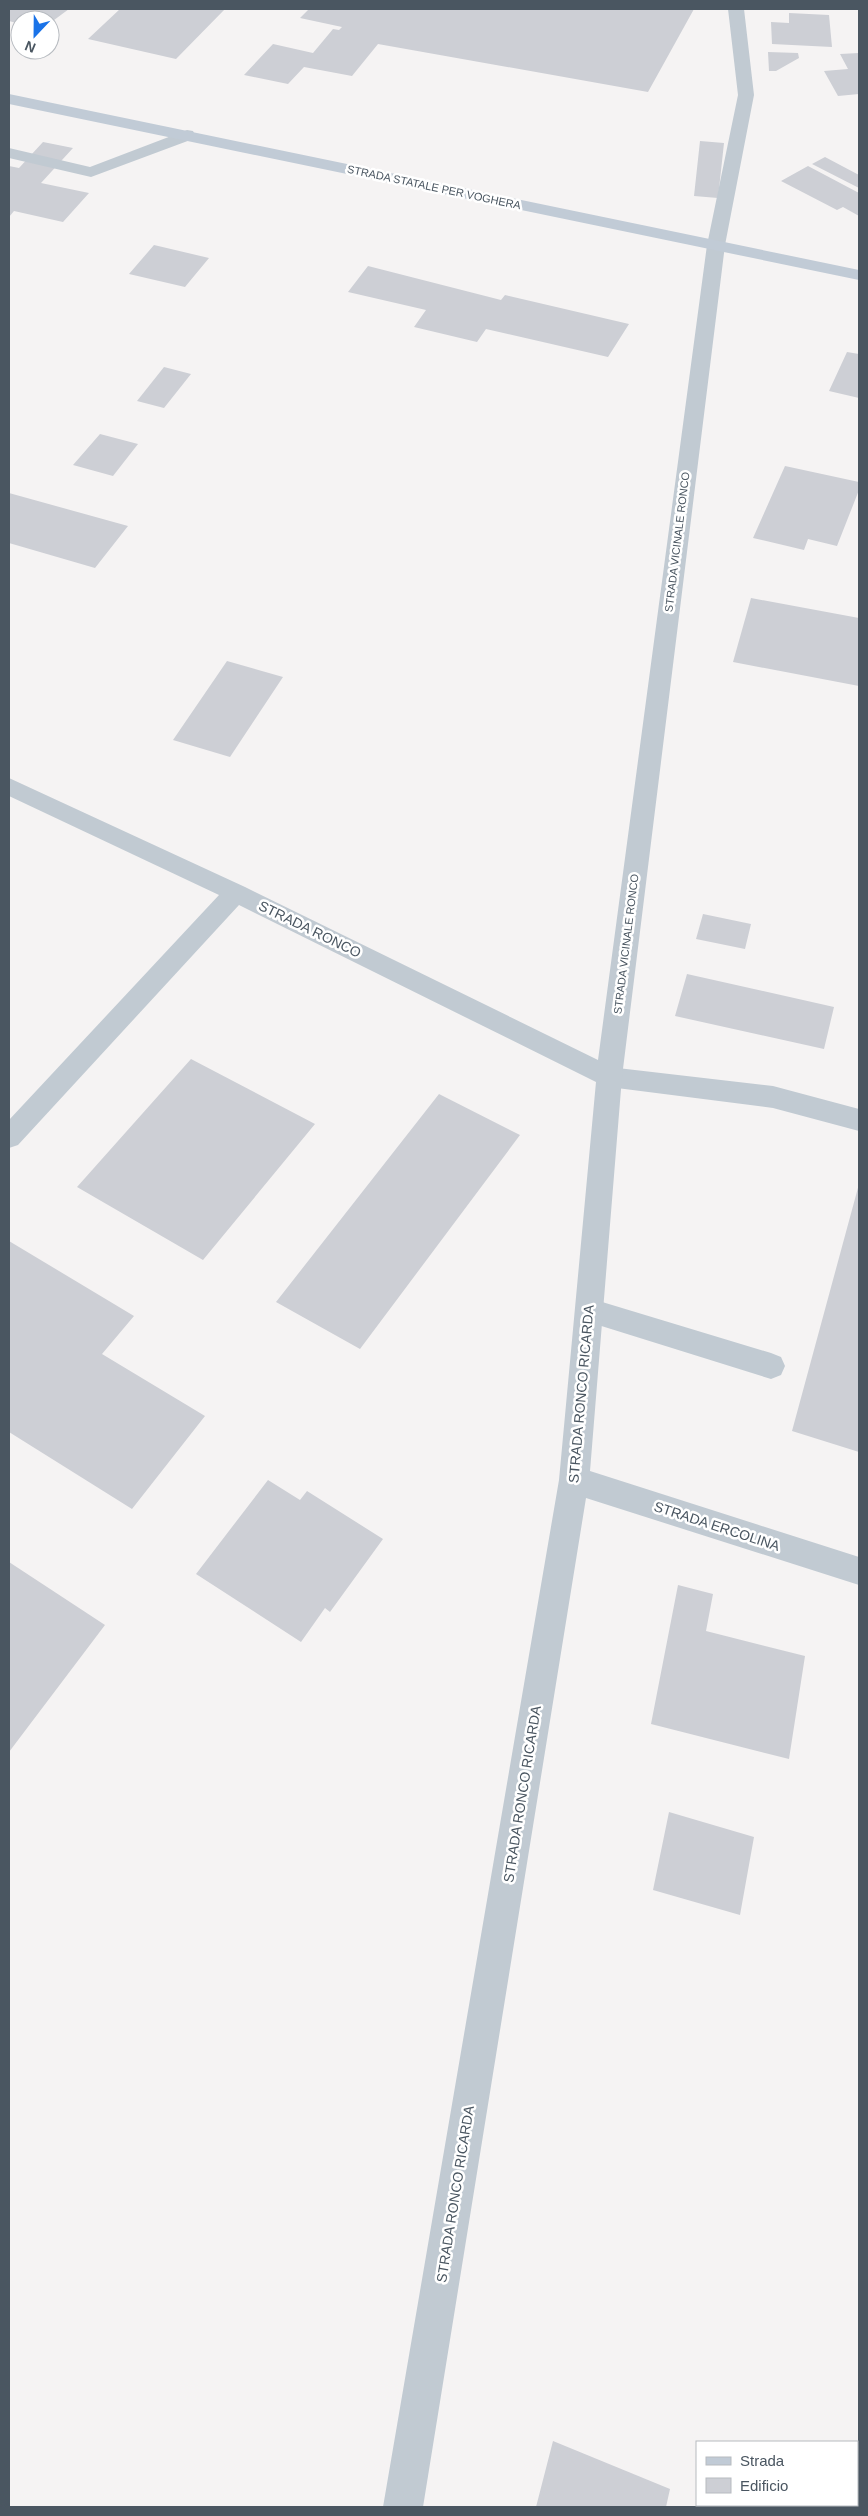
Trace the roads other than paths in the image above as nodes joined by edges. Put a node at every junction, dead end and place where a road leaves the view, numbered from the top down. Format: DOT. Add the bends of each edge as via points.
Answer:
graph roads {
  1 [pos="736,9"];
  2 [pos="9,98"];
  3 [pos="187,136"];
  4 [pos="9,154"];
  5 [pos="716,245"];
  6 [pos="859,275"];
  7 [pos="9,786"];
  8 [pos="236,893"];
  9 [pos="609,1077"];
  10 [pos="859,1120"];
  11 [pos="9,1137"];
  12 [pos="589,1310"];
  13 [pos="771,1366"];
  14 [pos="574,1480"];
  15 [pos="859,1571"];
  16 [pos="403,2507"];
  1 -- 5 [label="street, STRADA VICINALE RONCO" via="746,95"];
  2 -- 3 [label="main road, STRADA STATALE PER VOGHERA"];
  3 -- 4 [label="street" via="91,172"];
  3 -- 5 [label="main road, STRADA STATALE PER VOGHERA"];
  5 -- 6 [label="main road, STRADA STATALE PER VOGHERA"];
  5 -- 9 [label="street, STRADA VICINALE RONCO"];
  7 -- 8 [label="street, STRADA RONCO"];
  8 -- 9 [label="street, STRADA RONCO"];
  8 -- 11 [label="street"];
  9 -- 10 [label="street, STRADA RONCO" via="773,1098"];
  9 -- 12 [label="street, STRADA RONCO RICARDA"];
  12 -- 13 [label="street"];
  12 -- 14 [label="street, STRADA RONCO RICARDA"];
  14 -- 15 [label="street, STRADA ERCOLINA"];
  14 -- 16 [label="street, STRADA RONCO RICARDA"];
}
